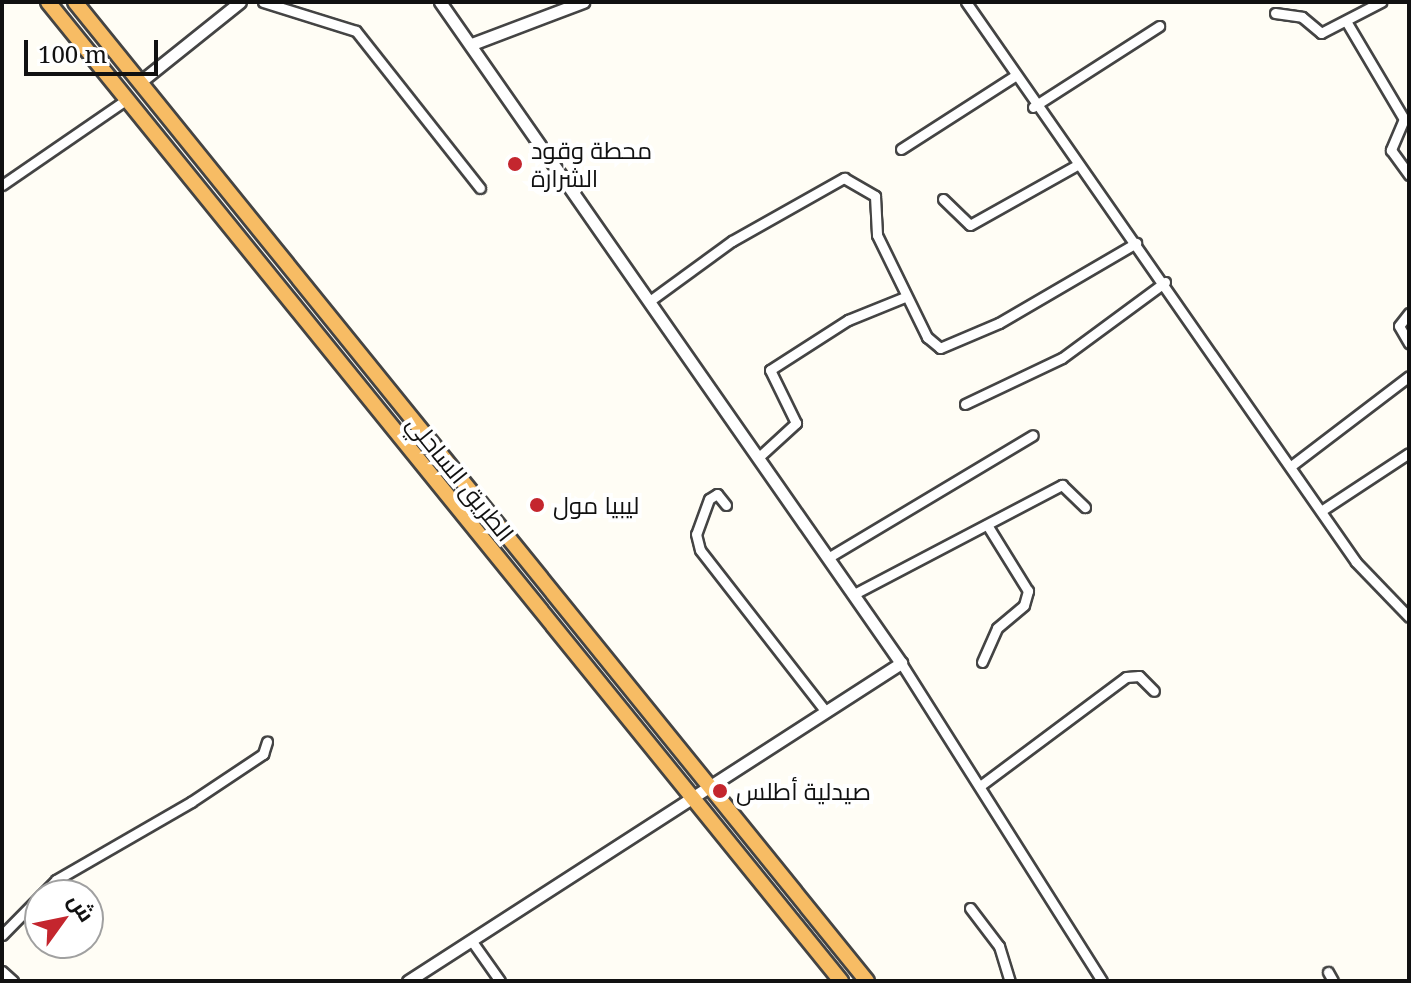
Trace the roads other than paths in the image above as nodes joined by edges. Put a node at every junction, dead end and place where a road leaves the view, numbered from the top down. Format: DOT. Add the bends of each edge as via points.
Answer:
graph roads {
  1 [pos="48,2"];
  2 [pos="75,2"];
  3 [pos="240,2"];
  4 [pos="263,2"];
  5 [pos="440,2"];
  6 [pos="583,2"];
  7 [pos="966,2"];
  8 [pos="1381,2"];
  9 [pos="1275,13"];
  10 [pos="1346,21"];
  11 [pos="1159,26"];
  12 [pos="472,44"];
  13 [pos="1013,77"];
  14 [pos="140,82"];
  15 [pos="127,99"];
  16 [pos="1033,107"];
  17 [pos="901,149"];
  18 [pos="1077,165"];
  19 [pos="1409,175"];
  20 [pos="2,185"];
  21 [pos="480,188"];
  22 [pos="943,199"];
  23 [pos="1136,243"];
  24 [pos="1165,282"];
  25 [pos="905,297"];
  26 [pos="651,300"];
  27 [pos="1409,313"];
  28 [pos="1409,343"];
  29 [pos="1409,376"];
  30 [pos="965,404"];
  31 [pos="1033,435"];
  32 [pos="1409,453"];
  33 [pos="760,456"];
  34 [pos="1291,466"];
  35 [pos="726,505"];
  36 [pos="1085,507"];
  37 [pos="1321,511"];
  38 [pos="987,525"];
  39 [pos="831,556"];
  40 [pos="856,593"];
  41 [pos="1409,617"];
  42 [pos="982,662"];
  43 [pos="901,663"];
  44 [pos="1154,691"];
  45 [pos="826,712"];
  46 [pos="267,742"];
  47 [pos="709,786"];
  48 [pos="980,786"];
  49 [pos="692,797"];
  50 [pos="970,908"];
  51 [pos="2,935"];
  52 [pos="471,940"];
  53 [pos="2,971"];
  54 [pos="13,981"];
  55 [pos="408,981"];
  56 [pos="500,981"];
  57 [pos="841,981"];
  58 [pos="867,981"];
  59 [pos="1010,981"];
  60 [pos="1102,981"];
  1 -- 15 [label="highway, الطريق الساحلي"];
  2 -- 14 [label="highway, الطريق الساحلي"];
  3 -- 14 [label="street"];
  4 -- 21 [label="street" via="356,31"];
  5 -- 12 [label="street"];
  6 -- 12 [label="street"];
  7 -- 13 [label="street"];
  8 -- 10 [label="street"];
  9 -- 10 [label="street" via="1302,17 1321,33"];
  10 -- 19 [label="street" via="1404,119 1391,150"];
  11 -- 16 [label="street"];
  12 -- 26 [label="street"];
  13 -- 16 [label="street"];
  13 -- 17 [label="street"];
  14 -- 47 [label="highway, الطريق الساحلي"];
  15 -- 20 [label="street"];
  15 -- 49 [label="highway, الطريق الساحلي"];
  16 -- 18 [label="street"];
  18 -- 22 [label="street" via="970,225"];
  18 -- 23 [label="street"];
  23 -- 24 [label="street"];
  23 -- 25 [label="street" via="947,348 932,345"];
  24 -- 30 [label="street" via="1062,358"];
  24 -- 34 [label="street"];
  25 -- 26 [label="street" via="876,232 875,196 844,178 732,241"];
  25 -- 33 [label="street" via="848,320 770,370 796,423"];
  26 -- 33 [label="street"];
  27 -- 28 [label="street" via="1399,326"];
  29 -- 34 [label="street"];
  31 -- 39 [label="street"];
  32 -- 37 [label="street"];
  33 -- 39 [label="street"];
  34 -- 37 [label="street"];
  35 -- 45 [label="street" via="716,494 705,506 696,534 700,550"];
  36 -- 38 [label="street" via="1062,485"];
  37 -- 41 [label="street" via="1375,585"];
  38 -- 40 [label="street"];
  38 -- 42 [label="street" via="1028,591 1024,605 997,628"];
  39 -- 40 [label="street"];
  40 -- 43 [label="street"];
  43 -- 45 [label="street"];
  43 -- 48 [label="street"];
  44 -- 48 [label="street" via="1139,676 1126,677"];
  45 -- 47 [label="street"];
  46 -- 51 [label="street" via="263,754 191,802 56,880"];
  47 -- 49 [label="street"];
  47 -- 58 [label="highway, الطريق الساحلي"];
  48 -- 60 [label="street"];
  49 -- 52 [label="street"];
  49 -- 57 [label="highway, الطريق الساحلي"];
  50 -- 59 [label="street" via="999,946"];
  52 -- 55 [label="street"];
  52 -- 56 [label="street"];
  53 -- 54 [label="street"];
}
